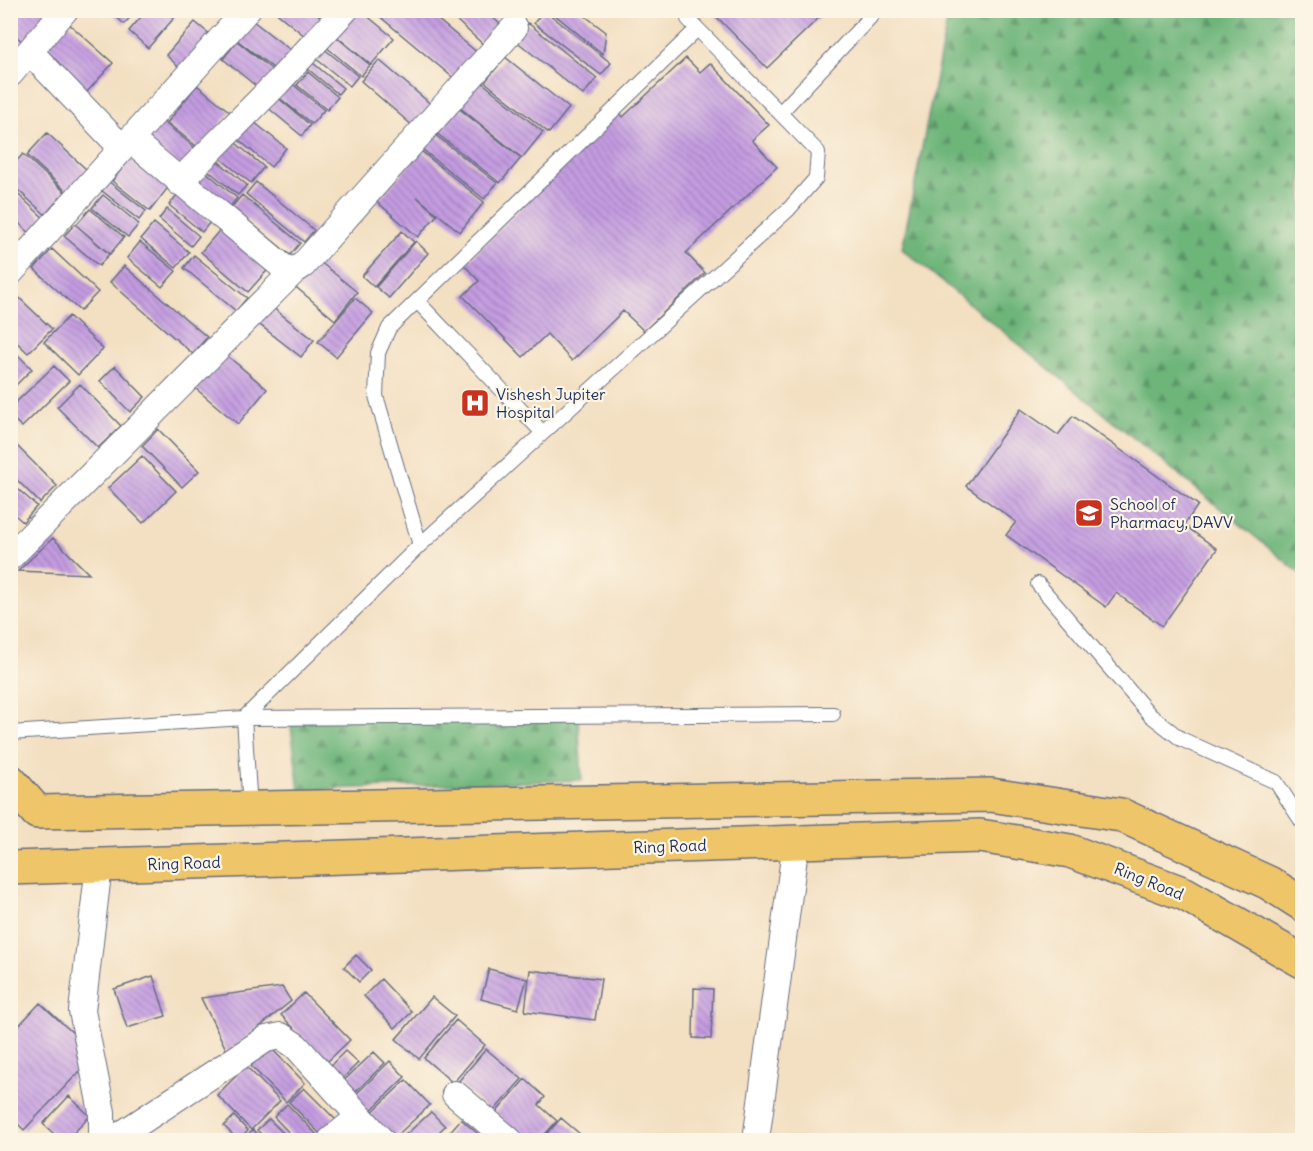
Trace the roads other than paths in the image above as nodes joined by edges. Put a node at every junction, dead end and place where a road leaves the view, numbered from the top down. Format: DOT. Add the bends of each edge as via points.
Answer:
graph roads {
  1 [pos="65,10"];
  2 [pos="247,10"];
  3 [pos="345,10"];
  4 [pos="697,10"];
  5 [pos="877,10"];
  6 [pos="514,28"];
  7 [pos="697,28"];
  8 [pos="30,52"];
  9 [pos="10,74"];
  10 [pos="780,113"];
  11 [pos="127,144"];
  12 [pos="178,182"];
  13 [pos="13,263"];
  14 [pos="294,271"];
  15 [pos="417,301"];
  16 [pos="543,433"];
  17 [pos="420,545"];
  18 [pos="10,557"];
  19 [pos="1038,584"];
  20 [pos="833,714"];
  21 [pos="244,718"];
  22 [pos="10,733"];
  23 [pos="10,781"];
  24 [pos="250,808"];
  25 [pos="1302,822"];
  26 [pos="788,842"];
  27 [pos="99,866"];
  28 [pos="10,868"];
  29 [pos="1302,904"];
  30 [pos="1302,962"];
  31 [pos="455,1094"];
  32 [pos="357,1118"];
  33 [pos="102,1140"];
  34 [pos="113,1140"];
  35 [pos="331,1140"];
  36 [pos="381,1140"];
  37 [pos="506,1140"];
  38 [pos="742,1140"];
  39 [pos="756,1140"];
  1 -- 8 [label="street"];
  2 -- 11 [label="street"];
  3 -- 12 [label="street"];
  4 -- 7 [label="lane" via="688,19"];
  5 -- 10 [label="lane"];
  6 -- 14 [label="street"];
  7 -- 10 [label="lane"];
  7 -- 15 [label="lane"];
  8 -- 9 [label="street"];
  8 -- 11 [label="street"];
  10 -- 16 [label="lane" via="818,152 816,178 789,209"];
  11 -- 12 [label="street"];
  11 -- 13 [label="street"];
  12 -- 14 [label="street" via="283,267"];
  14 -- 18 [label="street"];
  15 -- 16 [label="lane"];
  15 -- 17 [label="lane" via="389,328 378,353 376,396"];
  16 -- 17 [label="lane"];
  17 -- 21 [label="lane"];
  19 -- 25 [label="lane" via="1150,715 1181,739 1276,782"];
  20 -- 21 [label="lane"];
  21 -- 22 [label="lane"];
  21 -- 24 [label="lane"];
  23 -- 24 [label="highway" via="37,812"];
  24 -- 29 [label="highway" via="991,795 1121,815 1269,883"];
  26 -- 27 [label="highway, Ring Road"];
  26 -- 30 [label="highway, Ring Road" via="980,836 1070,851 1185,894"];
  26 -- 38 [label="street"];
  26 -- 39 [label="street"];
  27 -- 28 [label="highway, Ring Road"];
  27 -- 33 [label="street" via="82,1011 102,1112"];
  31 -- 37 [label="street"];
  32 -- 34 [label="street" via="296,1046 281,1036 266,1039"];
  32 -- 35 [label="street"];
  32 -- 36 [label="street"];
}
